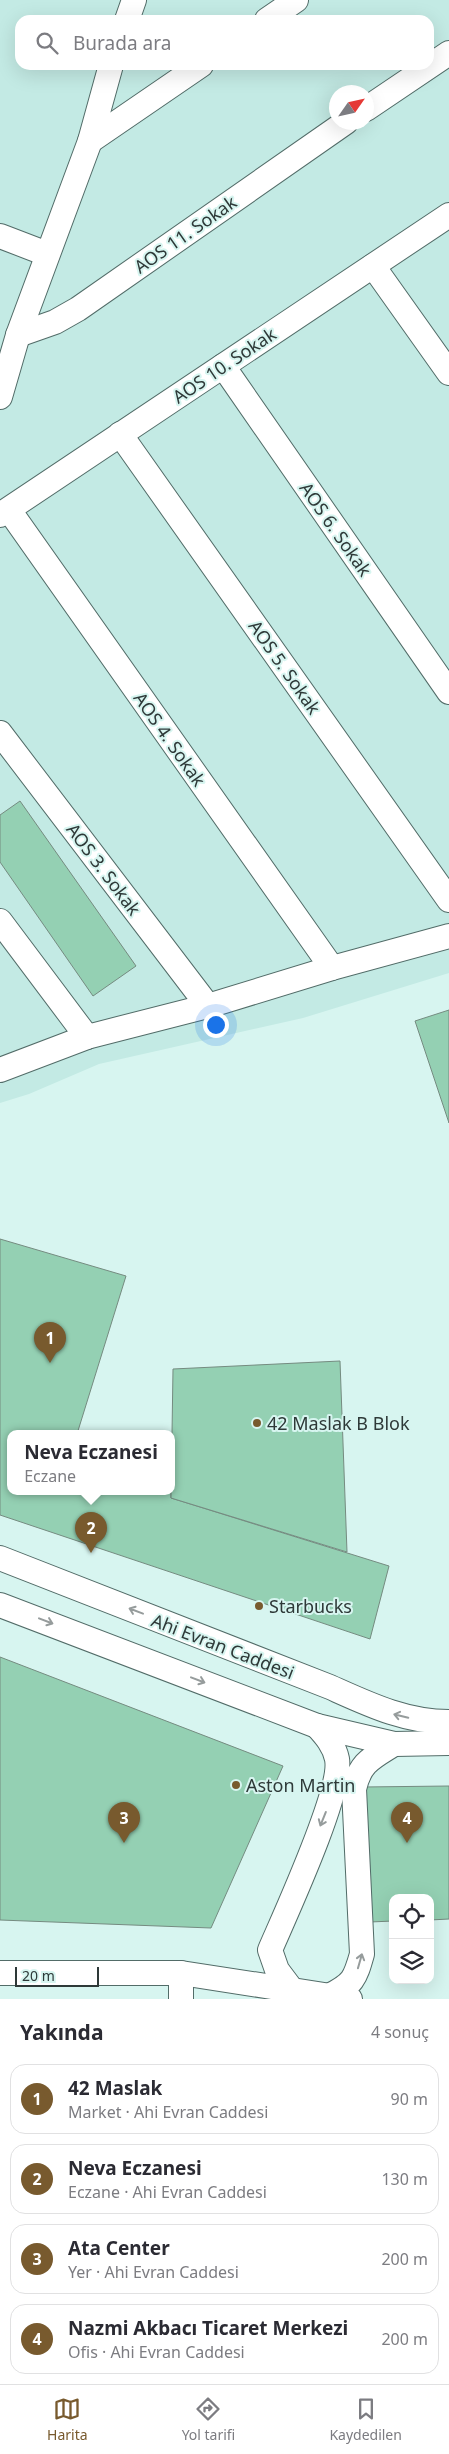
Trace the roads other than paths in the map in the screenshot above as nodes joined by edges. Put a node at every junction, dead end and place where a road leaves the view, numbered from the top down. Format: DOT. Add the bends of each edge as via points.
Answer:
graph roads {
  1 [pos="134,0"];
  2 [pos="296,0"];
  3 [pos="129,15"];
  4 [pos="274,15"];
  5 [pos="449,53"];
  6 [pos="434,63"];
  7 [pos="110,70"];
  8 [pos="194,70"];
  9 [pos="423,70"];
  10 [pos="374,103"];
  11 [pos="334,130"];
  12 [pos="90,141"];
  13 [pos="449,215"];
  14 [pos="0,236"];
  15 [pos="47,254"];
  16 [pos="373,266"];
  17 [pos="18,335"];
  18 [pos="223,366"];
  19 [pos="449,373"];
  20 [pos="0,397"];
  21 [pos="120,434"];
  22 [pos="4,513"];
  23 [pos="449,692"];
  24 [pos="0,732"];
  25 [pos="449,900"];
  26 [pos="0,921"];
  27 [pos="449,936"];
  28 [pos="332,968"];
  29 [pos="208,1006"];
  30 [pos="87,1037"];
  31 [pos="0,1070"];
  32 [pos="0,1558"];
  33 [pos="0,1605"];
  34 [pos="449,1722"];
  35 [pos="317,1726"];
  36 [pos="449,1743"];
  37 [pos="394,1744"];
  38 [pos="181,1972"];
  39 [pos="0,1973"];
  40 [pos="292,1990"];
  41 [pos="340,1997"];
  42 [pos="181,1999"];
  1 -- 3 [label="street"];
  2 -- 4 [label="street"];
  5 -- 6 [label="street"];
  7 -- 12 [label="street"];
  8 -- 12 [label="street"];
  9 -- 10 [label="street"];
  11 -- 17 [label="street, AOS 11. Sokak" via="78,308 55,322"];
  12 -- 15 [label="street"];
  13 -- 16 [label="street, AOS 10. Sokak"];
  14 -- 15 [label="street"];
  15 -- 17 [label="street"];
  16 -- 18 [label="street, AOS 10. Sokak"];
  16 -- 19 [label="street"];
  17 -- 20 [label="street"];
  18 -- 21 [label="street, AOS 10. Sokak"];
  18 -- 23 [label="street, AOS 6. Sokak"];
  21 -- 22 [label="street, AOS 10. Sokak"];
  21 -- 25 [label="street, AOS 5. Sokak"];
  22 -- 28 [label="street, AOS 4. Sokak"];
  24 -- 29 [label="street, AOS 3. Sokak"];
  26 -- 30 [label="street"];
  27 -- 28 [label="street"];
  28 -- 29 [label="street"];
  29 -- 30 [label="street"];
  30 -- 31 [label="street"];
  34 -- 32 [label="street, Ahi Evran Caddesi, one-way" via="403,1717 378,1709 330,1687"];
  33 -- 35 [label="street, one-way"];
  35 -- 37 [label="street"];
  35 -- 40 [label="street, one-way" via="329,1739 337,1759 337,1773 329,1806 270,1950 278,1970"];
  36 -- 37 [label="street"];
  41 -- 37 [label="street, one-way" via="356,1974 362,1954 354,1789 358,1771"];
  38 -- 39 [label="street"];
  38 -- 40 [label="street"];
  38 -- 42 [label="street"];
  40 -- 41 [label="street"];
}
